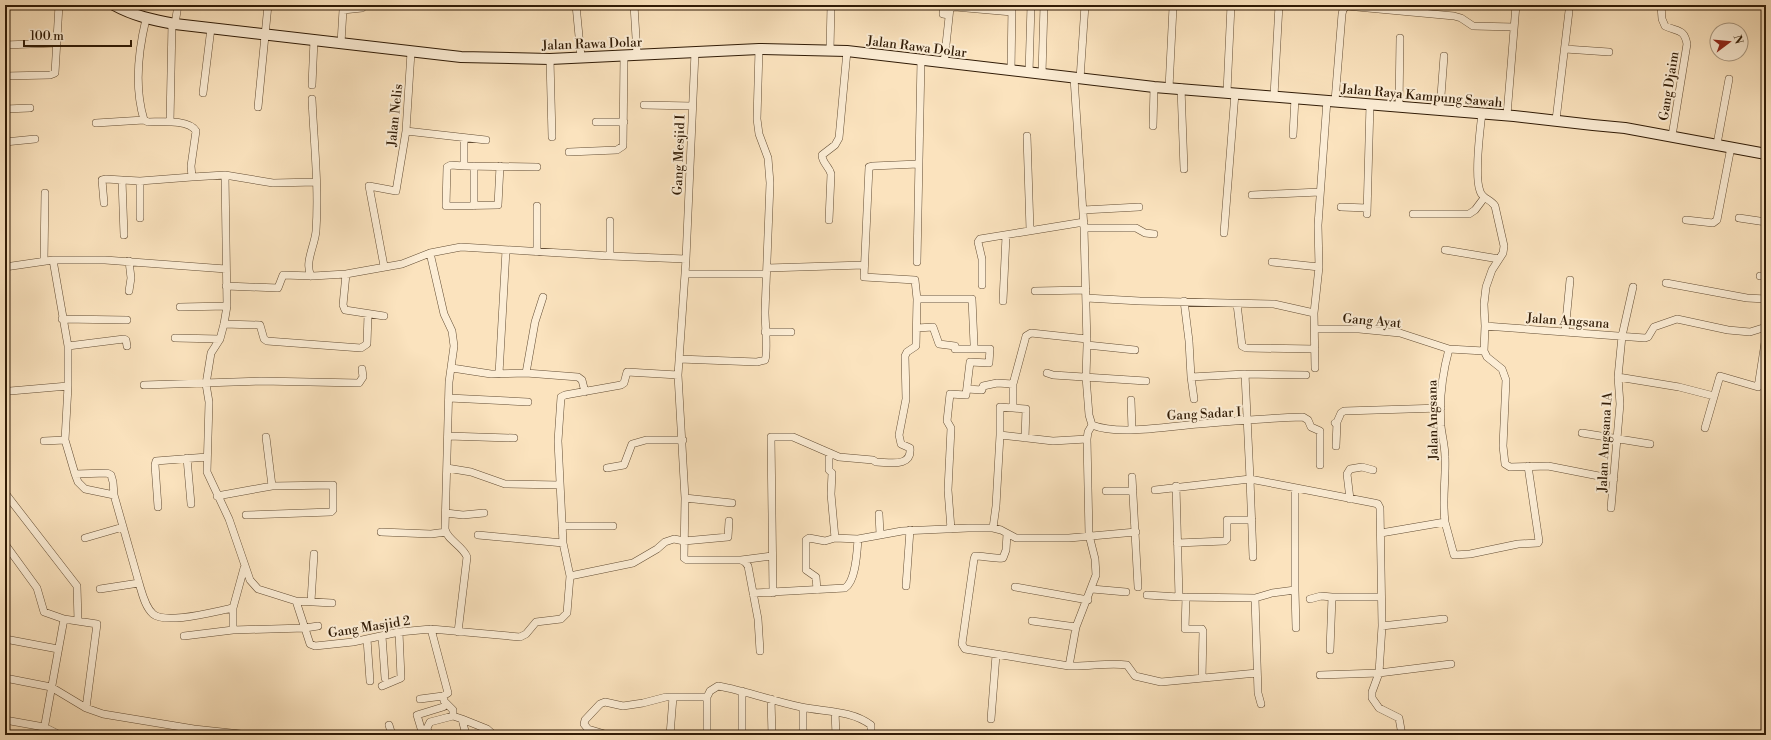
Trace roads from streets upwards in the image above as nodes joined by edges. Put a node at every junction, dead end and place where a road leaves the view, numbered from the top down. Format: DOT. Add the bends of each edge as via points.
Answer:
graph roads {
  1 [pos="59,5"];
  2 [pos="114,5"];
  3 [pos="178,5"];
  4 [pos="268,5"];
  5 [pos="362,5"];
  6 [pos="576,5"];
  7 [pos="634,5"];
  8 [pos="831,5"];
  9 [pos="944,5"];
  10 [pos="1031,5"];
  11 [pos="1044,5"];
  12 [pos="1085,5"];
  13 [pos="1155,5"];
  14 [pos="1231,5"];
  15 [pos="1279,5"];
  16 [pos="1516,5"];
  17 [pos="1662,5"];
  18 [pos="959,6"];
  19 [pos="1012,9"];
  20 [pos="1569,11"];
  21 [pos="949,15"];
  22 [pos="146,19"];
  23 [pos="174,24"];
  24 [pos="1514,27"];
  25 [pos="210,28"];
  26 [pos="264,34"];
  27 [pos="1400,38"];
  28 [pos="314,40"];
  29 [pos="57,43"];
  30 [pos="341,43"];
  31 [pos="5,45"];
  32 [pos="759,49"];
  33 [pos="830,50"];
  34 [pos="1564,50"];
  35 [pos="847,51"];
  36 [pos="411,52"];
  37 [pos="694,52"];
  38 [pos="1609,52"];
  39 [pos="637,54"];
  40 [pos="624,55"];
  41 [pos="1444,56"];
  42 [pos="581,57"];
  43 [pos="550,59"];
  44 [pos="921,60"];
  45 [pos="944,62"];
  46 [pos="1011,71"];
  47 [pos="1029,73"];
  48 [pos="1042,74"];
  49 [pos="5,76"];
  50 [pos="1077,79"];
  51 [pos="1729,79"];
  52 [pos="312,85"];
  53 [pos="1154,87"];
  54 [pos="1169,88"];
  55 [pos="1181,88"];
  56 [pos="203,93"];
  57 [pos="1231,93"];
  58 [pos="1274,96"];
  59 [pos="1295,98"];
  60 [pos="312,99"];
  61 [pos="1331,100"];
  62 [pos="1370,104"];
  63 [pos="644,105"];
  64 [pos="692,106"];
  65 [pos="1400,106"];
  66 [pos="258,107"];
  67 [pos="30,108"];
  68 [pos="5,109"];
  69 [pos="1440,110"];
  70 [pos="1482,113"];
  71 [pos="1507,115"];
  72 [pos="144,120"];
  73 [pos="1556,120"];
  74 [pos="170,122"];
  75 [pos="596,122"];
  76 [pos="624,122"];
  77 [pos="96,124"];
  78 [pos="1153,126"];
  79 [pos="406,131"];
  80 [pos="1293,135"];
  81 [pos="1027,136"];
  82 [pos="1672,136"];
  83 [pos="552,137"];
  84 [pos="464,138"];
  85 [pos="35,139"];
  86 [pos="486,140"];
  87 [pos="5,142"];
  88 [pos="1718,144"];
  89 [pos="1732,147"];
  90 [pos="569,152"];
  91 [pos="1766,154"];
  92 [pos="918,164"];
  93 [pos="464,166"];
  94 [pos="474,166"];
  95 [pos="500,166"];
  96 [pos="537,167"];
  97 [pos="1184,169"];
  98 [pos="225,175"];
  99 [pos="192,176"];
  100 [pos="122,180"];
  101 [pos="140,181"];
  102 [pos="316,182"];
  103 [pos="1320,192"];
  104 [pos="45,193"];
  105 [pos="1252,195"];
  106 [pos="1484,198"];
  107 [pos="104,203"];
  108 [pos="474,206"];
  109 [pos="537,206"];
  110 [pos="1139,207"];
  111 [pos="1341,207"];
  112 [pos="1083,210"];
  113 [pos="1413,214"];
  114 [pos="140,218"];
  115 [pos="1739,218"];
  116 [pos="829,220"];
  117 [pos="1686,220"];
  118 [pos="610,221"];
  119 [pos="1766,222"];
  120 [pos="1084,225"];
  121 [pos="1030,230"];
  122 [pos="1224,233"];
  123 [pos="1154,234"];
  124 [pos="124,235"];
  125 [pos="1006,236"];
  126 [pos="506,250"];
  127 [pos="1445,250"];
  128 [pos="537,252"];
  129 [pos="430,253"];
  130 [pos="610,256"];
  131 [pos="686,258"];
  132 [pos="1499,259"];
  133 [pos="53,260"];
  134 [pos="44,261"];
  135 [pos="130,261"];
  136 [pos="917,262"];
  137 [pos="1272,262"];
  138 [pos="864,265"];
  139 [pos="384,266"];
  140 [pos="5,267"];
  141 [pos="1319,267"];
  142 [pos="226,269"];
  143 [pos="767,271"];
  144 [pos="346,274"];
  145 [pos="685,274"];
  146 [pos="311,276"];
  147 [pos="1570,280"];
  148 [pos="1666,283"];
  149 [pos="982,285"];
  150 [pos="226,286"];
  151 [pos="1634,286"];
  152 [pos="1086,290"];
  153 [pos="129,291"];
  154 [pos="1035,291"];
  155 [pos="543,297"];
  156 [pos="1086,298"];
  157 [pos="917,299"];
  158 [pos="1766,299"];
  159 [pos="1003,301"];
  160 [pos="1184,301"];
  161 [pos="1237,304"];
  162 [pos="227,306"];
  163 [pos="180,307"];
  164 [pos="1314,313"];
  165 [pos="368,314"];
  166 [pos="384,316"];
  167 [pos="62,319"];
  168 [pos="128,320"];
  169 [pos="224,324"];
  170 [pos="1485,326"];
  171 [pos="1766,327"];
  172 [pos="917,328"];
  173 [pos="1315,329"];
  174 [pos="765,332"];
  175 [pos="791,332"];
  176 [pos="1565,332"];
  177 [pos="1622,336"];
  178 [pos="1766,336"];
  179 [pos="175,338"];
  180 [pos="220,339"];
  181 [pos="1087,342"];
  182 [pos="974,344"];
  183 [pos="68,346"];
  184 [pos="127,346"];
  185 [pos="1315,348"];
  186 [pos="1449,349"];
  187 [pos="1135,350"];
  188 [pos="1484,351"];
  189 [pos="679,359"];
  190 [pos="452,368"];
  191 [pos="1315,368"];
  192 [pos="362,369"];
  193 [pos="1047,373"];
  194 [pos="499,374"];
  195 [pos="526,374"];
  196 [pos="1244,374"];
  197 [pos="678,375"];
  198 [pos="1306,375"];
  199 [pos="1086,377"];
  200 [pos="1618,377"];
  201 [pos="1191,378"];
  202 [pos="1146,381"];
  203 [pos="206,384"];
  204 [pos="1013,384"];
  205 [pos="144,385"];
  206 [pos="68,386"];
  207 [pos="967,389"];
  208 [pos="10,391"];
  209 [pos="585,392"];
  210 [pos="1714,396"];
  211 [pos="449,398"];
  212 [pos="1194,399"];
  213 [pos="1131,400"];
  214 [pos="528,402"];
  215 [pos="1013,408"];
  216 [pos="1441,408"];
  217 [pos="1247,420"];
  218 [pos="1092,425"];
  219 [pos="1705,428"];
  220 [pos="1132,429"];
  221 [pos="1582,432"];
  222 [pos="1000,435"];
  223 [pos="448,436"];
  224 [pos="266,437"];
  225 [pos="514,438"];
  226 [pos="1025,438"];
  227 [pos="1617,438"];
  228 [pos="1087,439"];
  229 [pos="65,440"];
  230 [pos="683,440"];
  231 [pos="44,441"];
  232 [pos="1650,444"];
  233 [pos="1336,446"];
  234 [pos="830,454"];
  235 [pos="207,456"];
  236 [pos="187,458"];
  237 [pos="1320,465"];
  238 [pos="1528,466"];
  239 [pos="447,468"];
  240 [pos="607,468"];
  241 [pos="1374,470"];
  242 [pos="75,474"];
  243 [pos="1132,477"];
  244 [pos="1250,479"];
  245 [pos="1614,479"];
  246 [pos="560,485"];
  247 [pos="272,486"];
  248 [pos="1176,486"];
  249 [pos="1295,489"];
  250 [pos="1155,490"];
  251 [pos="1106,491"];
  252 [pos="1133,491"];
  253 [pos="5,493"];
  254 [pos="114,495"];
  255 [pos="217,496"];
  256 [pos="685,498"];
  257 [pos="1350,499"];
  258 [pos="732,503"];
  259 [pos="191,504"];
  260 [pos="158,507"];
  261 [pos="1611,508"];
  262 [pos="484,513"];
  263 [pos="446,514"];
  264 [pos="879,514"];
  265 [pos="246,515"];
  266 [pos="1252,520"];
  267 [pos="729,521"];
  268 [pos="1445,522"];
  269 [pos="562,526"];
  270 [pos="613,526"];
  271 [pos="123,527"];
  272 [pos="993,528"];
  273 [pos="951,529"];
  274 [pos="910,530"];
  275 [pos="381,532"];
  276 [pos="446,532"];
  277 [pos="1136,532"];
  278 [pos="1380,533"];
  279 [pos="880,534"];
  280 [pos="1007,534"];
  281 [pos="478,535"];
  282 [pos="1089,535"];
  283 [pos="86,538"];
  284 [pos="835,538"];
  285 [pos="858,539"];
  286 [pos="684,541"];
  287 [pos="563,543"];
  288 [pos="1178,543"];
  289 [pos="5,544"];
  290 [pos="314,554"];
  291 [pos="772,556"];
  292 [pos="1252,557"];
  293 [pos="741,560"];
  294 [pos="244,568"];
  295 [pos="570,576"];
  296 [pos="139,583"];
  297 [pos="906,586"];
  298 [pos="1015,587"];
  299 [pos="1138,587"];
  300 [pos="1092,589"];
  301 [pos="100,590"];
  302 [pos="816,590"];
  303 [pos="1295,590"];
  304 [pos="1126,592"];
  305 [pos="753,593"];
  306 [pos="772,593"];
  307 [pos="1147,595"];
  308 [pos="1182,597"];
  309 [pos="1332,597"];
  310 [pos="1381,597"];
  311 [pos="1254,598"];
  312 [pos="1310,599"];
  313 [pos="1088,600"];
  314 [pos="296,601"];
  315 [pos="311,601"];
  316 [pos="332,603"];
  317 [pos="233,608"];
  318 [pos="64,619"];
  319 [pos="1444,619"];
  320 [pos="78,621"];
  321 [pos="1032,621"];
  322 [pos="318,626"];
  323 [pos="1382,626"];
  324 [pos="305,628"];
  325 [pos="1076,628"];
  326 [pos="1296,628"];
  327 [pos="431,629"];
  328 [pos="233,630"];
  329 [pos="399,632"];
  330 [pos="458,632"];
  331 [pos="184,636"];
  332 [pos="382,636"];
  333 [pos="5,639"];
  334 [pos="367,639"];
  335 [pos="58,649"];
  336 [pos="1330,650"];
  337 [pos="760,651"];
  338 [pos="996,655"];
  339 [pos="1451,664"];
  340 [pos="1069,666"];
  341 [pos="1379,672"];
  342 [pos="1257,673"];
  343 [pos="1320,675"];
  344 [pos="5,678"];
  345 [pos="385,678"];
  346 [pos="1202,678"];
  347 [pos="370,681"];
  348 [pos="382,686"];
  349 [pos="51,687"];
  350 [pos="742,691"];
  351 [pos="443,696"];
  352 [pos="673,697"];
  353 [pos="707,697"];
  354 [pos="420,699"];
  355 [pos="771,699"];
  356 [pos="1261,704"];
  357 [pos="443,707"];
  358 [pos="86,708"];
  359 [pos="803,708"];
  360 [pos="836,712"];
  361 [pos="453,716"];
  362 [pos="991,719"];
  363 [pos="5,720"];
  364 [pos="462,720"];
  365 [pos="389,725"];
  366 [pos="44,727"];
  367 [pos="872,730"];
  368 [pos="193,732"];
  369 [pos="43,735"];
  370 [pos="60,735"];
  371 [pos="250,735"];
  372 [pos="392,735"];
  373 [pos="423,735"];
  374 [pos="428,735"];
  375 [pos="466,735"];
  376 [pos="494,735"];
  377 [pos="608,735"];
  378 [pos="670,735"];
  379 [pos="707,735"];
  380 [pos="742,735"];
  381 [pos="772,735"];
  382 [pos="803,735"];
  383 [pos="836,735"];
  384 [pos="1402,735"];
  1 -- 29 [label="street"];
  2 -- 22 [label="street, Jalan Rawa Dolar"];
  3 -- 23 [label="street"];
  4 -- 26 [label="street"];
  5 -- 30 [label="street" via="362,8 343,10"];
  6 -- 42 [label="street"];
  7 -- 39 [label="street"];
  8 -- 33 [label="street"];
  9 -- 21 [label="street" via="943,14"];
  10 -- 47 [label="street"];
  11 -- 48 [label="street"];
  12 -- 50 [label="street"];
  13 -- 54 [label="street" via="1173,7"];
  14 -- 57 [label="street"];
  15 -- 58 [label="street"];
  16 -- 24 [label="street"];
  17 -- 82 [label="street, Gang Djaim" via="1665,26 1683,32 1687,44"];
  18 -- 19 [label="street"];
  18 -- 21 [label="street" via="950,8"];
  19 -- 46 [label="street"];
  20 -- 34 [label="street"];
  21 -- 45 [label="street"];
  22 -- 23 [label="street, Jalan Rawa Dolar"];
  22 -- 72 [label="street" via="140,43 138,69 140,108"];
  23 -- 25 [label="street, Jalan Rawa Dolar"];
  23 -- 74 [label="street"];
  24 -- 61 [label="street" via="1473,26 1454,16 1344,7"];
  24 -- 71 [label="street"];
  25 -- 26 [label="street, Jalan Rawa Dolar"];
  25 -- 56 [label="street"];
  26 -- 28 [label="street, Jalan Rawa Dolar"];
  26 -- 66 [label="street"];
  27 -- 65 [label="street"];
  28 -- 30 [label="street, Jalan Rawa Dolar"];
  28 -- 52 [label="street"];
  29 -- 31 [label="street"];
  29 -- 49 [label="street" via="54,74"];
  30 -- 36 [label="street, Jalan Rawa Dolar"];
  32 -- 33 [label="street, Jalan Rawa Dolar"];
  32 -- 37 [label="street, Jalan Rawa Dolar"];
  32 -- 143 [label="street" via="757,119 770,170"];
  33 -- 35 [label="street, Jalan Rawa Dolar"];
  34 -- 38 [label="street"];
  34 -- 73 [label="street"];
  35 -- 44 [label="street, Jalan Rawa Dolar"];
  35 -- 116 [label="street" via="839,138 835,145 822,155 823,162 831,174"];
  36 -- 43 [label="street, Jalan Rawa Dolar" via="461,57"];
  36 -- 79 [label="street, Jalan Nelis"];
  37 -- 39 [label="street, Jalan Rawa Dolar"];
  37 -- 64 [label="street, Gang Mesjid I"];
  39 -- 40 [label="street, Jalan Rawa Dolar"];
  40 -- 42 [label="street, Jalan Rawa Dolar"];
  40 -- 76 [label="street"];
  41 -- 69 [label="street"];
  42 -- 43 [label="street, Jalan Rawa Dolar"];
  43 -- 83 [label="street"];
  44 -- 45 [label="street, Jalan Rawa Dolar"];
  44 -- 92 [label="street"];
  45 -- 46 [label="street, Jalan Rawa Dolar"];
  46 -- 47 [label="street, Jalan Rawa Dolar"];
  47 -- 48 [label="street, Jalan Rawa Dolar"];
  48 -- 50 [label="street, Jalan Rawa Dolar"];
  50 -- 53 [label="street, Jalan Raya Kampung Sawah"];
  50 -- 112 [label="street"];
  51 -- 88 [label="street"];
  53 -- 54 [label="street, Jalan Raya Kampung Sawah"];
  53 -- 78 [label="street"];
  54 -- 55 [label="street, Jalan Raya Kampung Sawah"];
  55 -- 57 [label="street, Jalan Raya Kampung Sawah"];
  55 -- 97 [label="street"];
  57 -- 58 [label="street, Jalan Raya Kampung Sawah"];
  57 -- 122 [label="street"];
  58 -- 59 [label="street, Jalan Raya Kampung Sawah"];
  59 -- 61 [label="street, Jalan Raya Kampung Sawah"];
  59 -- 80 [label="street"];
  60 -- 102 [label="street"];
  61 -- 62 [label="street, Jalan Raya Kampung Sawah"];
  61 -- 103 [label="street"];
  62 -- 65 [label="street, Jalan Raya Kampung Sawah"];
  62 -- 111 [label="street" via="1367,211"];
  63 -- 64 [label="street"];
  64 -- 131 [label="street, Gang Mesjid I"];
  65 -- 69 [label="street, Jalan Raya Kampung Sawah"];
  67 -- 68 [label="street"];
  69 -- 70 [label="street, Jalan Raya Kampung Sawah"];
  70 -- 71 [label="street, Jalan Raya Kampung Sawah"];
  70 -- 106 [label="street" via="1478,177"];
  71 -- 73 [label="street, Jalan Raya Kampung Sawah"];
  72 -- 74 [label="street"];
  72 -- 77 [label="street"];
  73 -- 82 [label="street, Jalan Raya Kampung Sawah"];
  74 -- 99 [label="street" via="191,125 195,129"];
  75 -- 76 [label="street"];
  76 -- 90 [label="street" via="624,142 617,150"];
  79 -- 84 [label="street"];
  79 -- 139 [label="street, Jalan Nelis" via="396,192 369,186"];
  81 -- 121 [label="street"];
  82 -- 88 [label="street, Jalan Raya Kampung Sawah"];
  84 -- 86 [label="street"];
  84 -- 93 [label="street"];
  85 -- 87 [label="street"];
  88 -- 89 [label="street, Jalan Raya Kampung Sawah"];
  89 -- 91 [label="street, Jalan Raya Kampung Sawah"];
  89 -- 117 [label="street" via="1717,220 1713,223"];
  92 -- 136 [label="street"];
  92 -- 138 [label="street" via="869,167"];
  93 -- 94 [label="street"];
  93 -- 108 [label="street" via="447,167 445,204"];
  94 -- 95 [label="street"];
  94 -- 108 [label="street"];
  95 -- 96 [label="street"];
  95 -- 108 [label="street" via="498,205"];
  98 -- 99 [label="street"];
  98 -- 102 [label="street" via="273,183"];
  98 -- 142 [label="street"];
  99 -- 101 [label="street"];
  100 -- 101 [label="street"];
  100 -- 107 [label="street" via="102,180"];
  100 -- 124 [label="street"];
  101 -- 114 [label="street"];
  102 -- 146 [label="street" via="317,217 310,259"];
  103 -- 105 [label="street"];
  103 -- 141 [label="street"];
  104 -- 134 [label="street"];
  106 -- 113 [label="street" via="1469,214"];
  106 -- 132 [label="street" via="1495,206 1504,246"];
  109 -- 128 [label="street"];
  110 -- 112 [label="street"];
  112 -- 120 [label="street"];
  115 -- 119 [label="street"];
  118 -- 130 [label="street"];
  120 -- 121 [label="street"];
  120 -- 123 [label="street" via="1136,228"];
  120 -- 152 [label="street"];
  121 -- 125 [label="street"];
  125 -- 149 [label="street" via="980,239 978,242 982,259"];
  125 -- 159 [label="street"];
  126 -- 128 [label="street"];
  126 -- 129 [label="street" via="461,247"];
  126 -- 194 [label="street"];
  127 -- 132 [label="street"];
  128 -- 130 [label="street"];
  129 -- 139 [label="street" via="414,261"];
  129 -- 190 [label="street" via="444,314 452,331"];
  130 -- 131 [label="street"];
  131 -- 145 [label="street, Gang Mesjid I"];
  132 -- 170 [label="street" via="1486,287"];
  133 -- 134 [label="street"];
  133 -- 135 [label="street"];
  133 -- 167 [label="street"];
  134 -- 140 [label="street"];
  135 -- 142 [label="street"];
  135 -- 153 [label="street"];
  137 -- 141 [label="street"];
  138 -- 143 [label="street" via="825,265"];
  138 -- 157 [label="street" via="864,277 916,280"];
  139 -- 144 [label="street"];
  141 -- 164 [label="street"];
  142 -- 150 [label="street"];
  143 -- 145 [label="street"];
  143 -- 174 [label="street"];
  144 -- 146 [label="street"];
  144 -- 165 [label="street" via="344,309 348,312"];
  145 -- 189 [label="street, Gang Mesjid I"];
  146 -- 150 [label="street" via="283,275 278,288"];
  147 -- 176 [label="street"];
  148 -- 158 [label="street" via="1747,298"];
  150 -- 162 [label="street"];
  151 -- 177 [label="street, Jalan Angsana"];
  152 -- 154 [label="street"];
  152 -- 156 [label="street"];
  155 -- 195 [label="street" via="535,322"];
  156 -- 160 [label="street"];
  156 -- 181 [label="street"];
  157 -- 172 [label="street"];
  157 -- 182 [label="street" via="972,299"];
  160 -- 161 [label="street"];
  160 -- 201 [label="street"];
  161 -- 164 [label="street" via="1274,304"];
  161 -- 185 [label="street" via="1242,346"];
  162 -- 163 [label="street"];
  162 -- 169 [label="street"];
  164 -- 173 [label="street"];
  165 -- 166 [label="street"];
  165 -- 169 [label="street" via="368,344 361,348 267,341 260,325"];
  167 -- 168 [label="street"];
  167 -- 183 [label="street"];
  169 -- 180 [label="street"];
  170 -- 176 [label="street, Jalan Angsana"];
  170 -- 188 [label="street"];
  171 -- 177 [label="street" via="1750,332 1677,319 1654,327 1645,338"];
  172 -- 207 [label="street" via="933,328 939,344 955,346 956,349 990,349 989,363 970,362"];
  172 -- 234 [label="street" via="916,346 906,352 905,356 906,400 899,435 901,444 910,448 908,459 901,463 876,462"];
  173 -- 185 [label="street"];
  173 -- 186 [label="street, Gang Ayat" via="1400,332"];
  174 -- 175 [label="street"];
  174 -- 189 [label="street" via="767,356 762,361"];
  176 -- 177 [label="street, Jalan Angsana"];
  177 -- 200 [label="street, Jalan Angsana 1A"];
  178 -- 210 [label="street" via="1758,387 1720,376"];
  179 -- 180 [label="street"];
  180 -- 203 [label="street" via="211,353"];
  181 -- 187 [label="street"];
  181 -- 199 [label="street"];
  181 -- 204 [label="street" via="1028,334 1024,339"];
  183 -- 184 [label="street" via="124,339"];
  183 -- 206 [label="street"];
  185 -- 191 [label="street"];
  186 -- 188 [label="street"];
  186 -- 216 [label="street, JalanAngsana" via="1441,383"];
  188 -- 238 [label="street" via="1487,357 1502,369 1506,380 1503,446 1505,464 1510,467"];
  189 -- 197 [label="street, Gang Mesjid I"];
  190 -- 194 [label="street"];
  190 -- 211 [label="street"];
  192 -- 203 [label="street" via="362,378 359,382 261,381"];
  193 -- 199 [label="street"];
  194 -- 195 [label="street"];
  195 -- 209 [label="street" via="578,377 582,380"];
  196 -- 198 [label="street"];
  196 -- 201 [label="street"];
  196 -- 217 [label="street"];
  197 -- 209 [label="street" via="627,372 621,385"];
  197 -- 230 [label="street, Gang Mesjid I"];
  199 -- 202 [label="street"];
  199 -- 218 [label="street"];
  200 -- 210 [label="street, Jalan Angsana 1A" via="1679,387"];
  200 -- 227 [label="street, Jalan Angsana 1A" via="1620,404"];
  201 -- 212 [label="street"];
  203 -- 205 [label="street"];
  203 -- 235 [label="street" via="209,402"];
  204 -- 207 [label="street" via="997,383 983,386 982,390"];
  204 -- 215 [label="street"];
  206 -- 208 [label="street"];
  206 -- 229 [label="street"];
  207 -- 273 [label="street" via="966,395 950,394 949,401 947,421 951,428 948,490"];
  209 -- 246 [label="street, Gang Masjid 2" via="561,397 558,441"];
  210 -- 219 [label="street"];
  211 -- 214 [label="street"];
  211 -- 223 [label="street"];
  213 -- 220 [label="street"];
  215 -- 222 [label="street" via="1000,407"];
  215 -- 226 [label="street" via="1026,410"];
  216 -- 233 [label="street" via="1341,412 1336,422"];
  216 -- 268 [label="street, JalanAngsana" via="1445,453"];
  217 -- 220 [label="street, Gang Sadar I"];
  217 -- 237 [label="street" via="1305,417 1311,427 1320,432"];
  217 -- 244 [label="street, Gang Sadar I"];
  218 -- 220 [label="street, Gang Sadar I" via="1108,429"];
  218 -- 228 [label="street"];
  221 -- 227 [label="street"];
  222 -- 226 [label="street"];
  222 -- 272 [label="street"];
  223 -- 225 [label="street"];
  223 -- 239 [label="street"];
  224 -- 247 [label="street"];
  226 -- 228 [label="street" via="1053,441"];
  227 -- 232 [label="street"];
  227 -- 245 [label="street, Jalan Angsana 1A"];
  228 -- 282 [label="street"];
  229 -- 231 [label="street"];
  229 -- 242 [label="street"];
  230 -- 240 [label="street" via="646,440 632,444 624,465"];
  230 -- 256 [label="street, Gang Mesjid I"];
  234 -- 284 [label="street" via="828,457 829,470 833,477 831,494"];
  234 -- 291 [label="street" via="793,437 771,437"];
  235 -- 236 [label="street"];
  235 -- 255 [label="street" via="207,472"];
  236 -- 259 [label="street"];
  236 -- 260 [label="street" via="159,460 155,463"];
  238 -- 245 [label="street" via="1548,466"];
  238 -- 268 [label="street, JalanAngsana" via="1538,543 1454,555"];
  239 -- 246 [label="street" via="471,472 506,484"];
  239 -- 263 [label="street"];
  241 -- 257 [label="street" via="1362,467 1350,469 1347,474"];
  242 -- 254 [label="street" via="84,489"];
  242 -- 254 [label="street" via="111,475"];
  243 -- 252 [label="street"];
  244 -- 248 [label="street"];
  244 -- 249 [label="street"];
  244 -- 266 [label="street, Gang Sadar I"];
  245 -- 261 [label="street, Jalan Angsana 1A"];
  246 -- 269 [label="street, Gang Masjid 2"];
  247 -- 255 [label="street"];
  247 -- 265 [label="street" via="333,484 333,510"];
  248 -- 250 [label="street"];
  248 -- 288 [label="street"];
  249 -- 257 [label="street"];
  249 -- 303 [label="street"];
  251 -- 252 [label="street"];
  252 -- 277 [label="street"];
  253 -- 320 [label="street" via="77,586"];
  254 -- 271 [label="street"];
  255 -- 294 [label="street" via="229,519"];
  256 -- 258 [label="street"];
  256 -- 286 [label="street, Gang Mesjid I"];
  257 -- 278 [label="street" via="1378,504"];
  262 -- 263 [label="street"];
  263 -- 276 [label="street"];
  264 -- 279 [label="street"];
  266 -- 288 [label="street" via="1227,520 1225,541"];
  266 -- 292 [label="street, Gang Sadar I"];
  267 -- 286 [label="street" via="728,537"];
  268 -- 278 [label="street"];
  269 -- 270 [label="street"];
  269 -- 287 [label="street, Gang Masjid 2"];
  271 -- 283 [label="street"];
  271 -- 296 [label="street"];
  272 -- 273 [label="street"];
  272 -- 280 [label="street"];
  273 -- 274 [label="street"];
  274 -- 279 [label="street"];
  274 -- 297 [label="street"];
  275 -- 276 [label="street"];
  276 -- 330 [label="street" via="466,552 467,557"];
  277 -- 282 [label="street"];
  277 -- 299 [label="street"];
  278 -- 310 [label="street"];
  279 -- 285 [label="street"];
  280 -- 282 [label="street" via="1016,538 1069,538"];
  280 -- 338 [label="street" via="1003,558 974,557 962,644 965,649"];
  281 -- 287 [label="street"];
  282 -- 300 [label="street" via="1096,575"];
  284 -- 285 [label="street"];
  284 -- 302 [label="street" via="825,541 809,538 806,540 806,570 816,576"];
  285 -- 302 [label="street" via="850,585 845,588"];
  286 -- 293 [label="street, Gang Mesjid I" via="684,558 687,560"];
  286 -- 295 [label="street" via="674,539 665,542 652,553 633,563"];
  287 -- 295 [label="street, Gang Masjid 2"];
  288 -- 308 [label="street"];
  289 -- 318 [label="street" via="37,588 44,612"];
  290 -- 315 [label="street"];
  291 -- 293 [label="street"];
  291 -- 306 [label="street"];
  293 -- 305 [label="street" via="748,566"];
  294 -- 314 [label="street" via="258,589"];
  294 -- 317 [label="street"];
  295 -- 330 [label="street, Gang Masjid 2" via="567,613 561,619 536,622 526,634 520,636"];
  296 -- 301 [label="street"];
  296 -- 317 [label="street" via="149,610 155,616 184,617"];
  298 -- 313 [label="street"];
  300 -- 304 [label="street"];
  300 -- 313 [label="street"];
  302 -- 306 [label="street"];
  303 -- 311 [label="street"];
  303 -- 326 [label="street"];
  305 -- 306 [label="street"];
  305 -- 337 [label="street" via="759,624"];
  307 -- 308 [label="street"];
  308 -- 311 [label="street"];
  308 -- 346 [label="street" via="1185,629 1203,631"];
  309 -- 310 [label="street"];
  309 -- 312 [label="street"];
  309 -- 336 [label="street"];
  310 -- 323 [label="street"];
  311 -- 342 [label="street"];
  313 -- 325 [label="street"];
  314 -- 315 [label="street"];
  314 -- 324 [label="street, Gang Masjid 2"];
  315 -- 316 [label="street"];
  317 -- 328 [label="street"];
  318 -- 320 [label="street"];
  318 -- 335 [label="street"];
  319 -- 323 [label="street"];
  320 -- 358 [label="street" via="97,624"];
  321 -- 325 [label="street"];
  322 -- 324 [label="street"];
  323 -- 341 [label="street"];
  324 -- 328 [label="street"];
  324 -- 334 [label="street, Gang Masjid 2" via="310,644 315,646"];
  325 -- 340 [label="street"];
  327 -- 329 [label="street, Gang Masjid 2"];
  327 -- 330 [label="street, Gang Masjid 2"];
  327 -- 351 [label="street" via="448,693"];
  328 -- 331 [label="street"];
  329 -- 332 [label="street, Gang Masjid 2"];
  329 -- 348 [label="street" via="402,678"];
  332 -- 334 [label="street, Gang Masjid 2"];
  332 -- 345 [label="street"];
  333 -- 335 [label="street"];
  334 -- 347 [label="street"];
  335 -- 349 [label="street"];
  338 -- 340 [label="street"];
  338 -- 362 [label="street"];
  339 -- 341 [label="street"];
  340 -- 346 [label="street" via="1127,665 1135,676 1161,682"];
  341 -- 343 [label="street"];
  341 -- 384 [label="street" via="1372,692 1373,702 1400,723"];
  342 -- 346 [label="street"];
  342 -- 356 [label="street"];
  344 -- 349 [label="street"];
  349 -- 358 [label="street"];
  349 -- 366 [label="street"];
  350 -- 353 [label="street" via="718,686 710,691"];
  350 -- 355 [label="street"];
  350 -- 380 [label="street"];
  351 -- 354 [label="street"];
  351 -- 361 [label="street" via="444,701 453,710"];
  352 -- 353 [label="street"];
  352 -- 377 [label="street" via="623,706 602,702 584,724 588,729"];
  352 -- 378 [label="street"];
  353 -- 379 [label="street"];
  355 -- 359 [label="street"];
  355 -- 381 [label="street"];
  357 -- 373 [label="street" via="417,715"];
  358 -- 368 [label="street" via="103,714"];
  359 -- 360 [label="street"];
  359 -- 382 [label="street"];
  360 -- 367 [label="street" via="859,717"];
  360 -- 383 [label="street"];
  361 -- 364 [label="street"];
  361 -- 374 [label="street" via="430,722 427,728"];
  363 -- 366 [label="street"];
  364 -- 375 [label="street"];
  364 -- 376 [label="street" via="487,729"];
  365 -- 372 [label="street"];
  366 -- 369 [label="street"];
  366 -- 370 [label="street"];
  368 -- 371 [label="street"];
}
